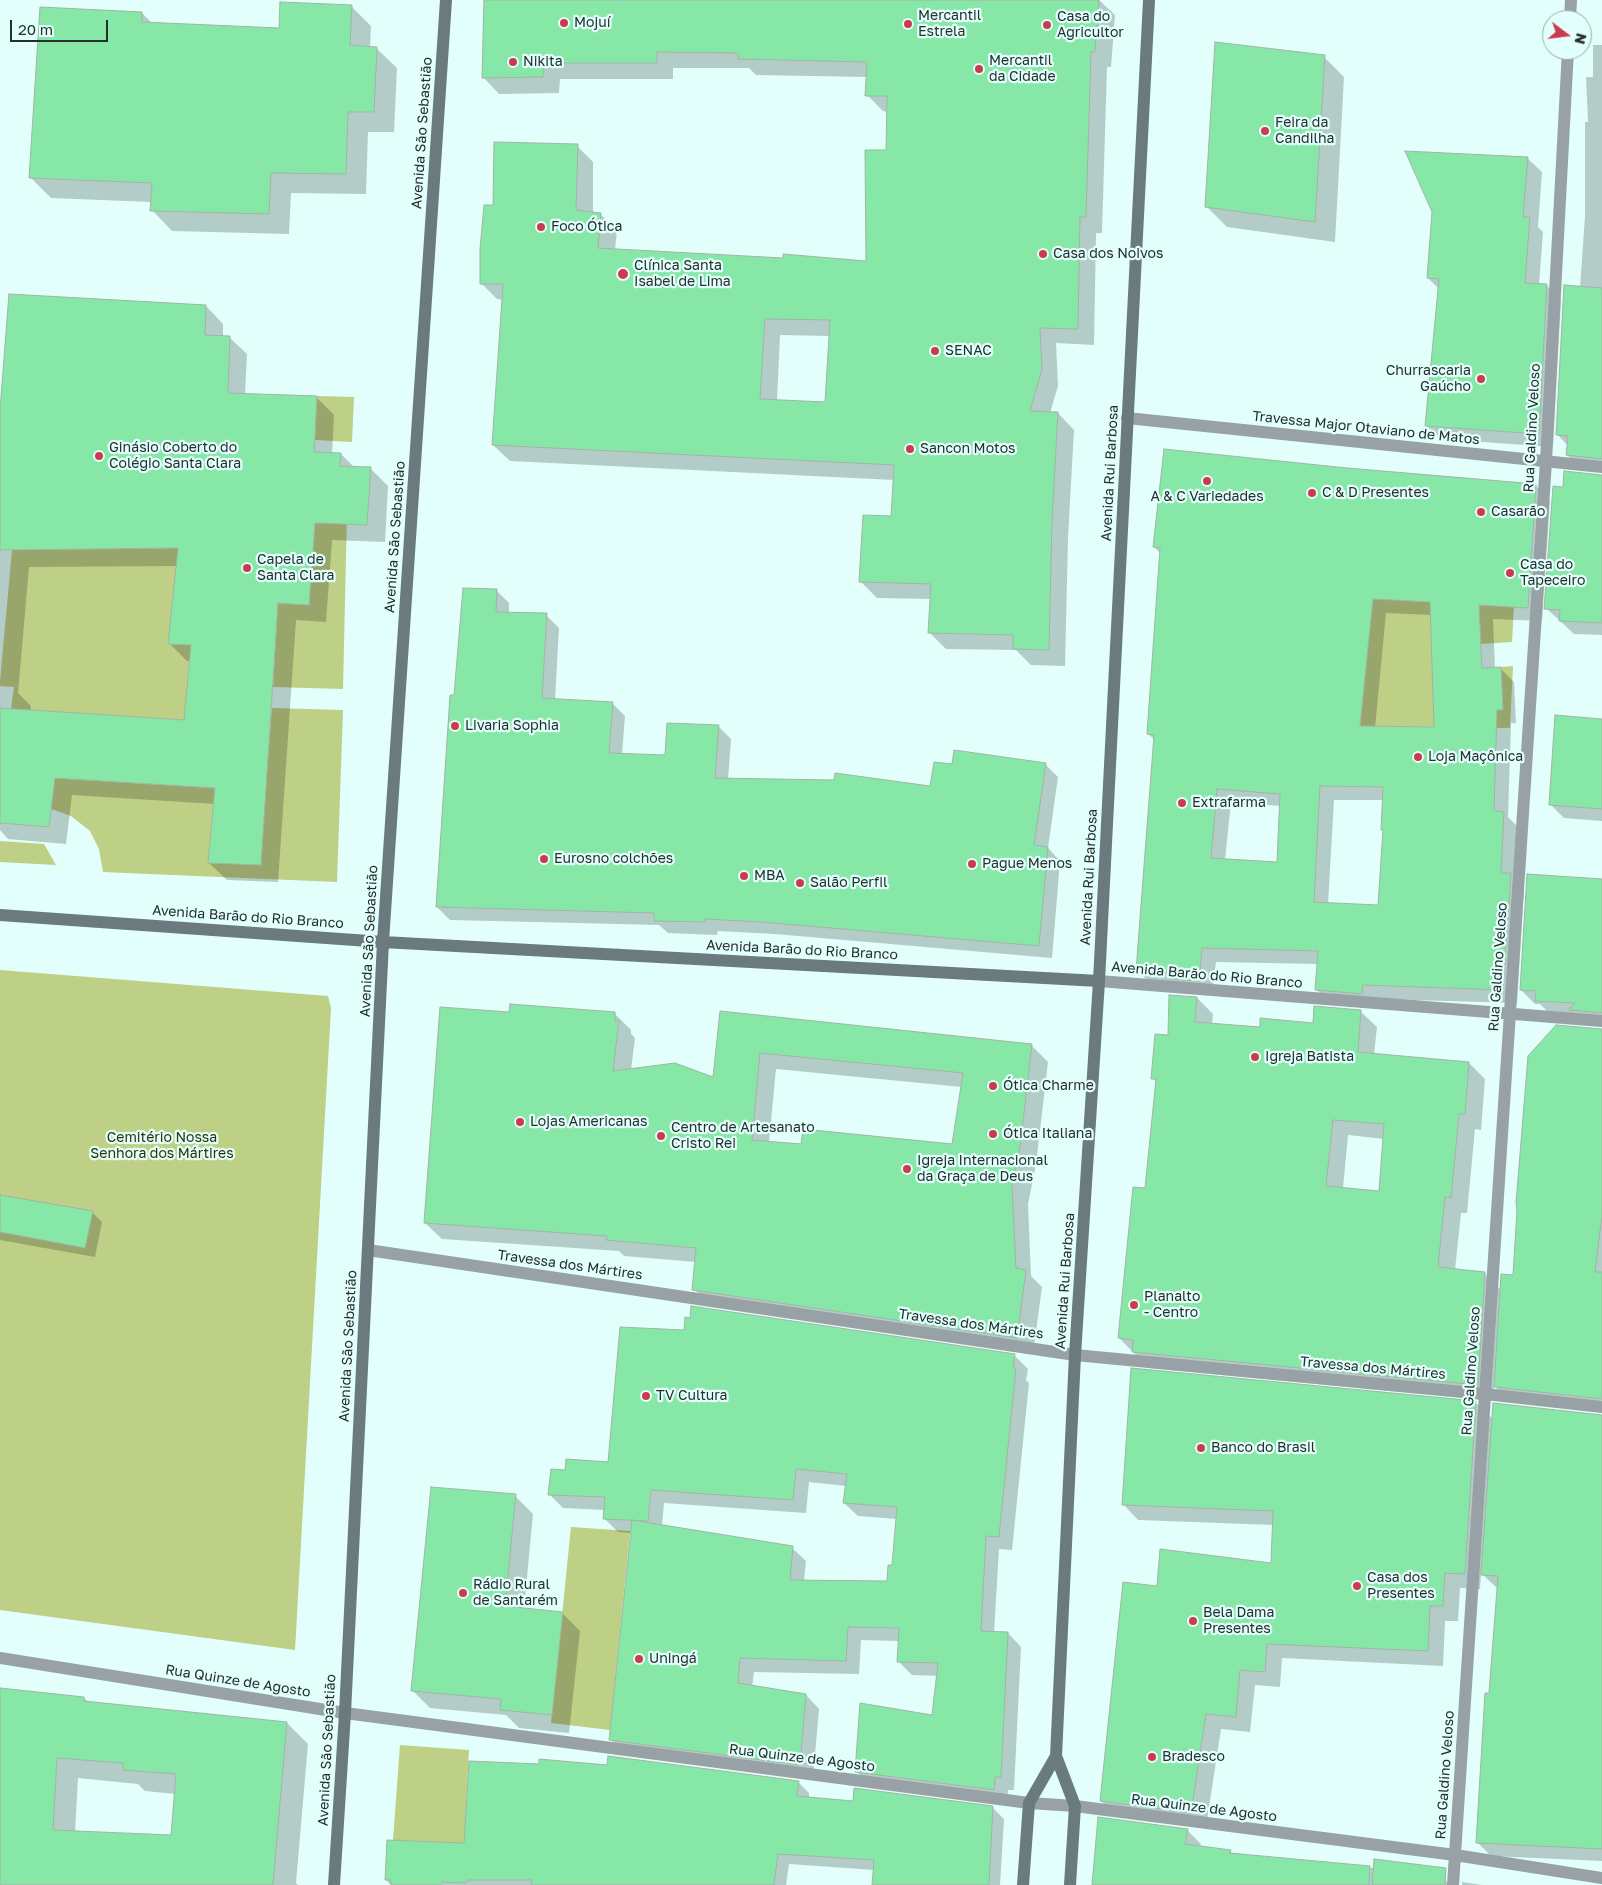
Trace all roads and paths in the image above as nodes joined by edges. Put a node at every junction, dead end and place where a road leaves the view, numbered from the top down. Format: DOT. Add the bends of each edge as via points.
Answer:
graph roads {
  1 [pos="446,0"];
  2 [pos="1149,0"];
  3 [pos="1567,60"];
  4 [pos="1127,418"];
  5 [pos="1546,461"];
  6 [pos="1602,467"];
  7 [pos="0,915"];
  8 [pos="383,942"];
  9 [pos="1099,982"];
  10 [pos="1509,1014"];
  11 [pos="1602,1021"];
  12 [pos="368,1250"];
  13 [pos="1075,1355"];
  14 [pos="1485,1394"];
  15 [pos="1602,1407"];
  16 [pos="0,1658"];
  17 [pos="345,1713"];
  18 [pos="1056,1756"];
  19 [pos="1029,1803"];
  20 [pos="1075,1806"];
  21 [pos="1455,1855"];
  22 [pos="1602,1878"];
  23 [pos="334,1885"];
  24 [pos="1023,1885"];
  25 [pos="1070,1885"];
  26 [pos="1453,1885"];
  1 -- 8 [label="main road, Avenida São Sebastião"];
  2 -- 4 [label="main road, Avenida Rui Barbosa"];
  3 -- 5 [label="street, Rua Galdino Veloso"];
  4 -- 5 [label="street, Travessa Major Otaviano de Matos"];
  4 -- 9 [label="main road, Avenida Rui Barbosa"];
  5 -- 6 [label="street, Travessa Major Otaviano de Matos"];
  5 -- 10 [label="street, Rua Galdino Veloso"];
  7 -- 8 [label="main road, Avenida Barão do Rio Branco"];
  8 -- 9 [label="main road, Avenida Barão do Rio Branco"];
  8 -- 12 [label="main road, Avenida São Sebastião"];
  9 -- 10 [label="street, Avenida Barão do Rio Branco"];
  9 -- 13 [label="main road, Avenida Rui Barbosa"];
  10 -- 11 [label="street, Avenida Barão do Rio Branco"];
  10 -- 14 [label="street, Rua Galdino Veloso"];
  12 -- 13 [label="street, Travessa dos Mártires"];
  12 -- 17 [label="main road, Avenida São Sebastião"];
  13 -- 14 [label="street, Travessa dos Mártires"];
  13 -- 18 [label="main road, Avenida Rui Barbosa"];
  14 -- 15 [label="street, Travessa dos Mártires"];
  14 -- 21 [label="street, Rua Galdino Veloso"];
  16 -- 17 [label="street, Rua Quinze de Agosto"];
  17 -- 19 [label="street, Rua Quinze de Agosto"];
  17 -- 23 [label="main road, Avenida São Sebastião"];
  18 -- 19 [label="main road, Avenida Rui Barbosa"];
  18 -- 20 [label="main road, Avenida Rui Barbosa"];
  19 -- 20 [label="street, Rua Quinze de Agosto"];
  19 -- 24 [label="main road, Avenida Rui Barbosa"];
  20 -- 21 [label="street, Rua Quinze de Agosto"];
  20 -- 25 [label="main road, Avenida Rui Barbosa"];
  21 -- 22 [label="street, Rua Quinze de Agosto"];
  21 -- 26 [label="street, Rua Galdino Veloso"];
}
